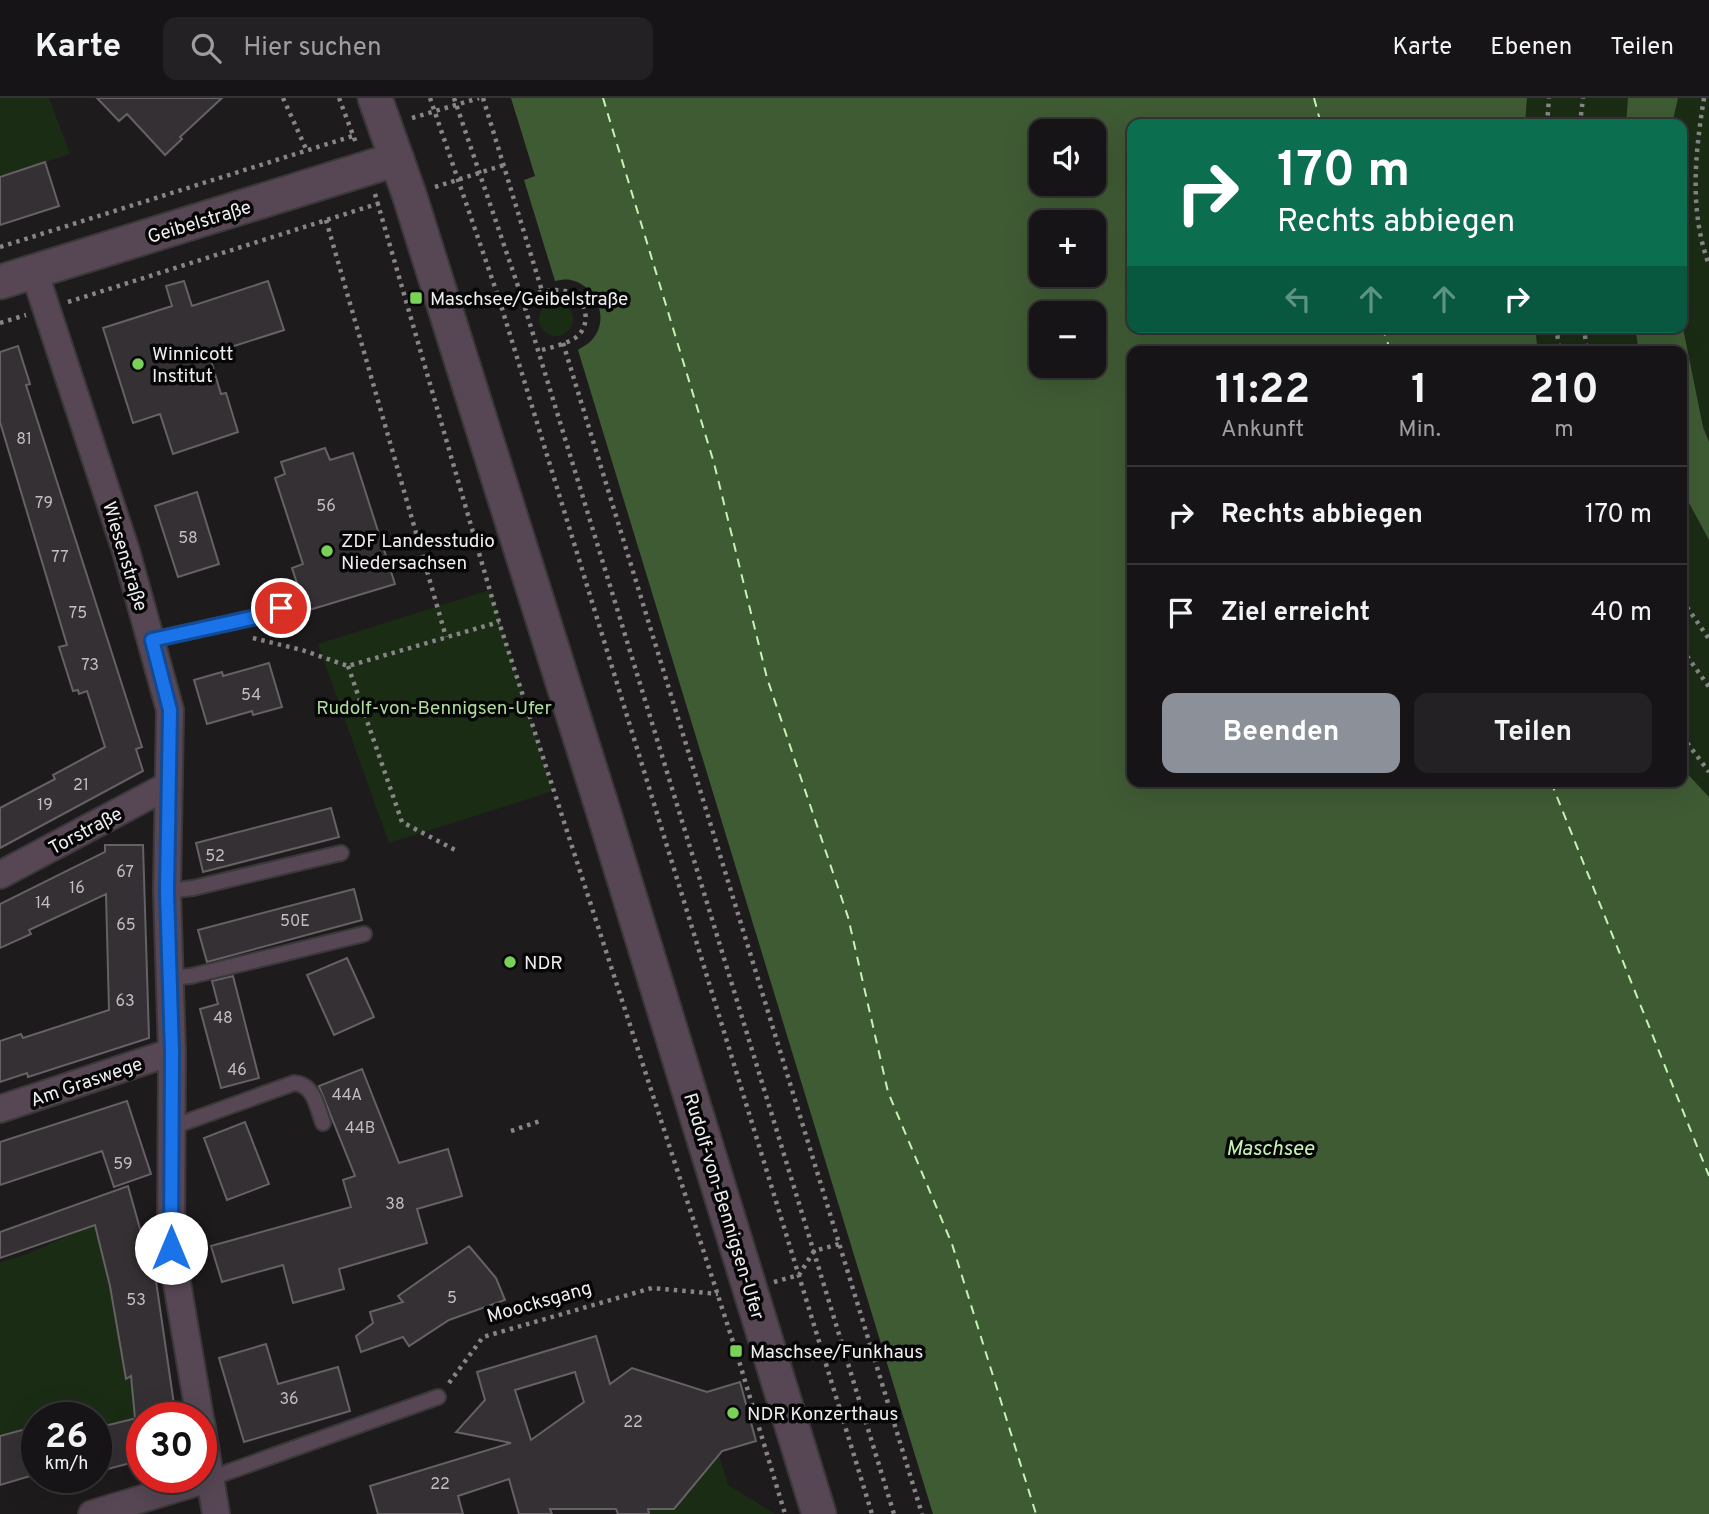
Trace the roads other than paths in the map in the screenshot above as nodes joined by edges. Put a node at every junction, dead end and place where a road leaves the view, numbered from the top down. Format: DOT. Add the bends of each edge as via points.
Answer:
graph roads {
  1 [pos="380,112"];
  2 [pos="397,159"];
  3 [pos="34,271"];
  4 [pos="0,282"];
  5 [pos="281,608"];
  6 [pos="152,640"];
  7 [pos="169,785"];
  8 [pos="341,853"];
  9 [pos="0,875"];
  10 [pos="167,891"];
  11 [pos="364,934"];
  12 [pos="170,978"];
  13 [pos="172,1052"];
  14 [pos="0,1109"];
  15 [pos="323,1123"];
  16 [pos="172,1127"];
  17 [pos="438,1397"];
  18 [pos="198,1402"];
  19 [pos="217,1476"];
  20 [pos="161,1493"];
  21 [pos="213,1493"];
  22 [pos="92,1514"];
  23 [pos="216,1514"];
  24 [pos="819,1514"];
  1 -- 2 [label="street, Rudolf-von-Bennigsen-Ufer"];
  2 -- 3 [label="street, Geibelstraße"];
  2 -- 24 [label="street, Rudolf-von-Bennigsen-Ufer" via="394,199 750,1288"];
  3 -- 4 [label="street, Geibelstraße"];
  3 -- 6 [label="street, Wiesenstraße"];
  5 -- 6 [label="lane"];
  6 -- 7 [label="street, Wiesenstraße" via="170,710"];
  7 -- 9 [label="street, Torstraße"];
  7 -- 10 [label="street, Wiesenstraße"];
  8 -- 10 [label="lane"];
  10 -- 12 [label="street, Wiesenstraße"];
  11 -- 12 [label="lane"];
  12 -- 13 [label="street, Wiesenstraße"];
  13 -- 14 [label="street, Am Graswege"];
  13 -- 16 [label="street, Wiesenstraße"];
  15 -- 16 [label="lane" via="309,1087 294,1083"];
  16 -- 18 [label="street, Wiesenstraße" via="171,1248"];
  17 -- 19 [label="lane"];
  20 -- 22 [label="street"];
  21 -- 23 [label="street, Wiesenstraße"];
}
